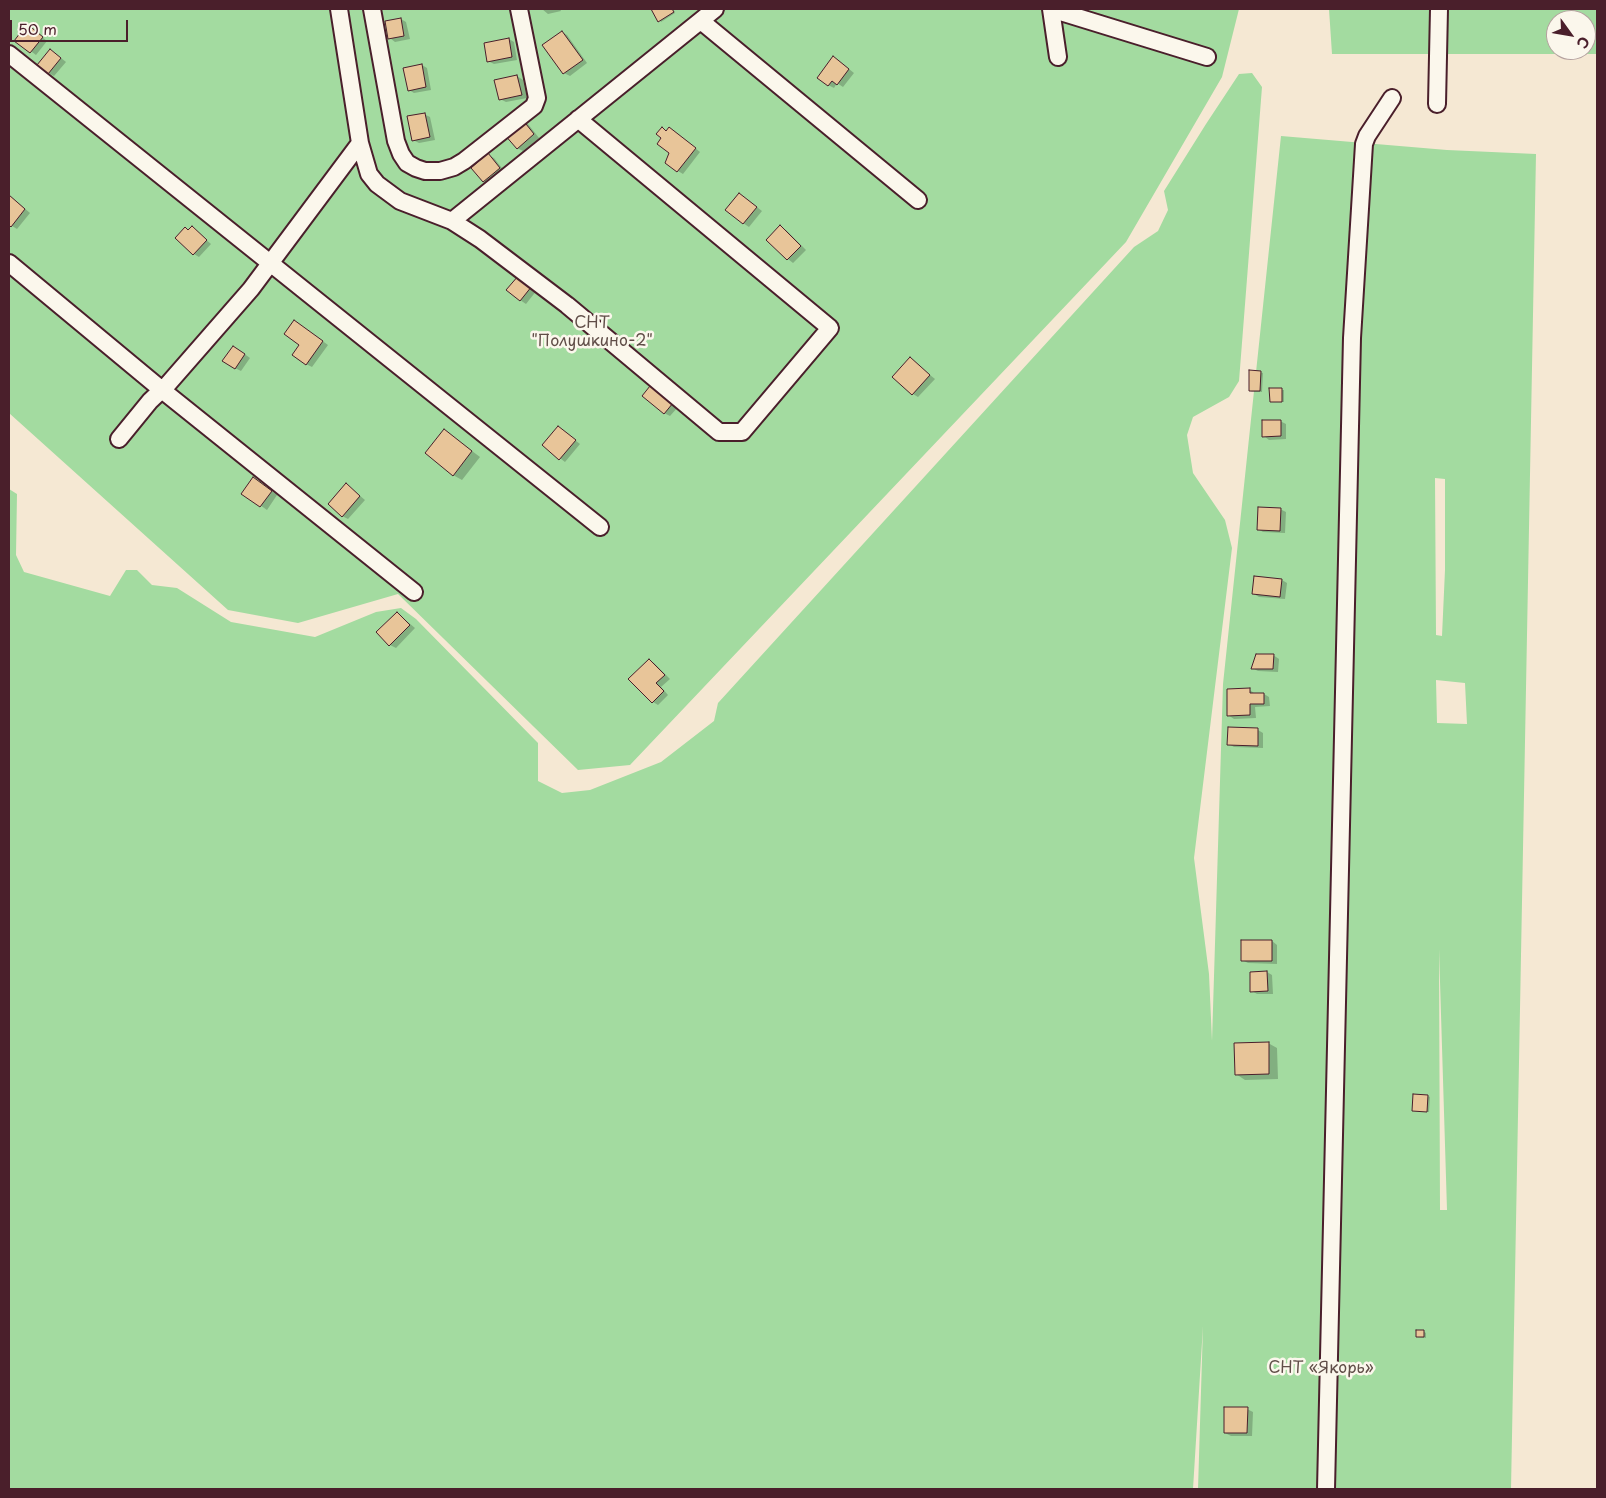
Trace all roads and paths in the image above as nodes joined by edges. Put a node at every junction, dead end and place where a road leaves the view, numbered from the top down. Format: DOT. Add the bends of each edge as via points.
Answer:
graph roads {
  1 [pos="338,9"];
  2 [pos="372,9"];
  3 [pos="519,9"];
  4 [pos="715,9"];
  5 [pos="1051,9"];
  6 [pos="1439,9"];
  7 [pos="701,20"];
  8 [pos="9,54"];
  9 [pos="1058,57"];
  10 [pos="1207,57"];
  11 [pos="1392,98"];
  12 [pos="1437,104"];
  13 [pos="578,119"];
  14 [pos="360,143"];
  15 [pos="918,200"];
  16 [pos="452,221"];
  17 [pos="9,263"];
  18 [pos="269,263"];
  19 [pos="162,390"];
  20 [pos="119,439"];
  21 [pos="600,526"];
  22 [pos="414,592"];
  23 [pos="1326,1489"];
  1 -- 14 [label="lane"];
  2 -- 3 [label="lane" via="396,141 407,163 425,171 454,167 464,162 534,106 537,98"];
  4 -- 7 [label="lane"];
  5 -- 9 [label="lane"];
  5 -- 10 [label="lane"];
  6 -- 12 [label="lane"];
  7 -- 13 [label="lane"];
  7 -- 15 [label="lane"];
  8 -- 18 [label="lane"];
  11 -- 23 [label="lane" via="1364,144 1352,338"];
  13 -- 16 [label="lane"];
  13 -- 16 [label="lane" via="830,328 742,432 719,432 560,299"];
  14 -- 16 [label="lane" via="369,174 388,194"];
  14 -- 18 [label="lane"];
  17 -- 19 [label="lane"];
  18 -- 19 [label="lane" via="251,289"];
  18 -- 21 [label="lane"];
  19 -- 20 [label="lane"];
  19 -- 22 [label="lane"];
}
